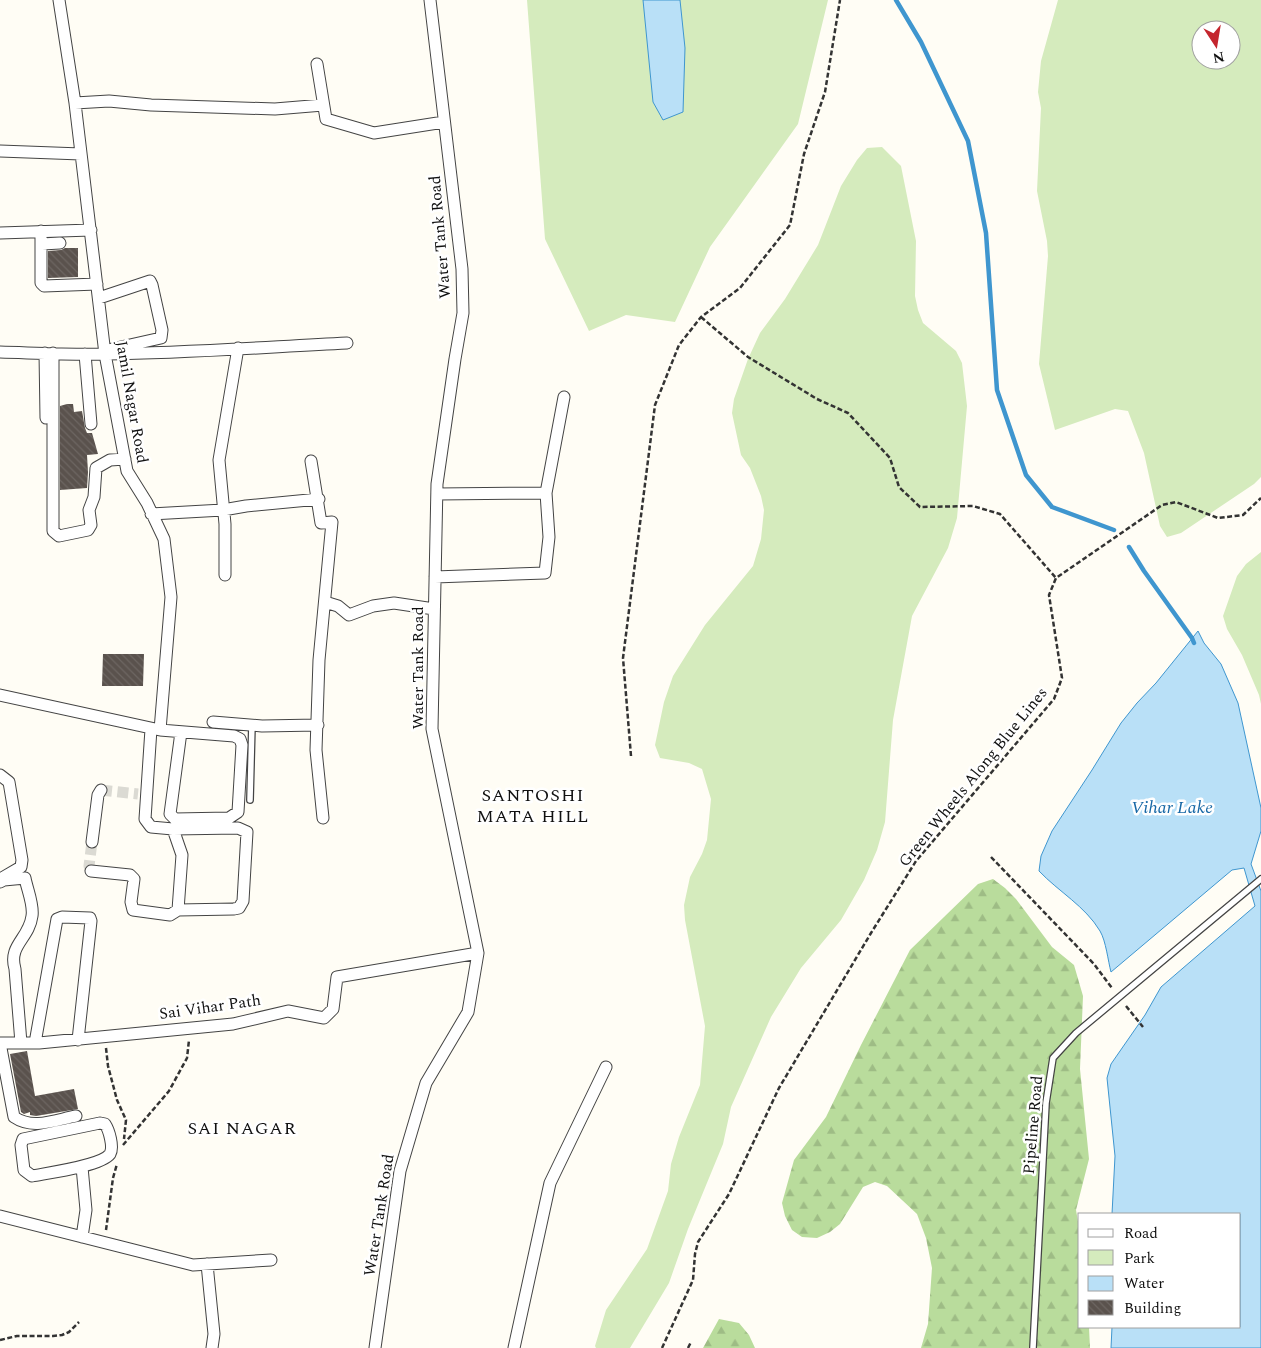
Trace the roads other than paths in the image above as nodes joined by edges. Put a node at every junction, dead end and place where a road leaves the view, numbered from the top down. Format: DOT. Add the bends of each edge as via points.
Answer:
graph roads {
  1 [pos="58,0"];
  2 [pos="430,0"];
  3 [pos="317,64"];
  4 [pos="75,103"];
  5 [pos="323,105"];
  6 [pos="444,122"];
  7 [pos="0,151"];
  8 [pos="81,154"];
  9 [pos="91,230"];
  10 [pos="41,231"];
  11 [pos="0,233"];
  12 [pos="60,243"];
  13 [pos="42,244"];
  14 [pos="97,284"];
  15 [pos="99,298"];
  16 [pos="347,343"];
  17 [pos="238,348"];
  18 [pos="0,352"];
  19 [pos="105,352"];
  20 [pos="49,353"];
  21 [pos="85,354"];
  22 [pos="564,397"];
  23 [pos="91,424"];
  24 [pos="125,459"];
  25 [pos="311,461"];
  26 [pos="546,493"];
  27 [pos="437,494"];
  28 [pos="319,499"];
  29 [pos="224,510"];
  30 [pos="151,514"];
  31 [pos="48,525"];
  32 [pos="225,575"];
  33 [pos="435,577"];
  34 [pos="324,602"];
  35 [pos="434,609"];
  36 [pos="0,695"];
  37 [pos="213,722"];
  38 [pos="252,724"];
  39 [pos="318,725"];
  40 [pos="156,729"];
  41 [pos="181,732"];
  42 [pos="0,775"];
  43 [pos="101,790"];
  44 [pos="250,800"];
  45 [pos="323,818"];
  46 [pos="173,829"];
  47 [pos="92,842"];
  48 [pos="91,870"];
  49 [pos="1261,879"];
  50 [pos="0,881"];
  51 [pos="178,910"];
  52 [pos="478,953"];
  53 [pos="78,1040"];
  54 [pos="0,1043"];
  55 [pos="22,1043"];
  56 [pos="35,1043"];
  57 [pos="606,1067"];
  58 [pos="76,1116"];
  59 [pos="82,1166"];
  60 [pos="0,1216"];
  61 [pos="82,1237"];
  62 [pos="271,1260"];
  63 [pos="207,1264"];
  64 [pos="212,1348"];
  65 [pos="375,1348"];
  66 [pos="514,1348"];
  67 [pos="1033,1348"];
  1 -- 4 [label="street, Jamil Nagar Road"];
  2 -- 6 [label="street, Water Tank Road"];
  3 -- 5 [label="street"];
  4 -- 5 [label="street" via="109,101 275,109"];
  4 -- 8 [label="street, Jamil Nagar Road"];
  5 -- 6 [label="street" via="326,119 374,133"];
  6 -- 27 [label="street, Water Tank Road" via="462,269 463,313"];
  7 -- 8 [label="street"];
  8 -- 9 [label="street, Jamil Nagar Road"];
  9 -- 10 [label="street"];
  9 -- 14 [label="street, Jamil Nagar Road"];
  10 -- 11 [label="street"];
  10 -- 13 [label="street"];
  12 -- 13 [label="street"];
  13 -- 14 [label="street" via="41,284"];
  14 -- 15 [label="street, Jamil Nagar Road"];
  15 -- 19 [label="street, Jamil Nagar Road"];
  15 -- 19 [label="street" via="150,282 162,330 161,338"];
  16 -- 17 [label="street"];
  17 -- 19 [label="street"];
  17 -- 29 [label="street" via="219,460"];
  18 -- 20 [label="street"];
  19 -- 21 [label="street"];
  19 -- 24 [label="street, Jamil Nagar Road"];
  20 -- 21 [label="street"];
  20 -- 24 [label="street" via="55,534 60,536 88,530 96,468 110,460"];
  20 -- 31 [label="street"];
  21 -- 23 [label="street"];
  22 -- 26 [label="street"];
  24 -- 30 [label="street, Jamil Nagar Road" via="127,471"];
  25 -- 28 [label="street"];
  26 -- 27 [label="street"];
  26 -- 33 [label="street" via="549,537 545,572"];
  27 -- 33 [label="street, Water Tank Road"];
  28 -- 29 [label="street"];
  28 -- 34 [label="street" via="321,523 332,522"];
  29 -- 30 [label="street"];
  29 -- 32 [label="street"];
  30 -- 40 [label="street, Jamil Nagar Road" via="164,539 171,597"];
  33 -- 35 [label="street, Water Tank Road"];
  34 -- 35 [label="street" via="338,606 350,615 372,606 394,603"];
  34 -- 39 [label="street"];
  35 -- 52 [label="street, Water Tank Road" via="432,729"];
  36 -- 40 [label="street"];
  37 -- 38 [label="street"];
  38 -- 39 [label="street"];
  38 -- 44 [label="lane"];
  39 -- 45 [label="street" via="316,750"];
  40 -- 41 [label="street"];
  40 -- 46 [label="street, Jamil Nagar Road" via="142,795 145,820 151,827"];
  41 -- 41 [label="street" via="240,739 238,812 235,815 229,818 175,818 170,814"];
  42 -- 50 [label="street" via="9,782 22,860 21,867"];
  43 -- 47 [label="street"];
  46 -- 51 [label="street" via="182,855"];
  46 -- 51 [label="street, Jamil Nagar Road" via="238,828 247,832 243,901 239,908"];
  48 -- 51 [label="street" via="134,878 133,910 170,915"];
  49 -- 67 [label="lane, Pipeline Road" via="1076,1033 1053,1058 1046,1103"];
  50 -- 55 [label="street" via="25,878 32,914 12,959"];
  52 -- 53 [label="street, Sai Vihar Path" via="337,977 333,1009 324,1018 288,1011 233,1024"];
  52 -- 65 [label="street, Water Tank Road" via="468,1012 426,1083 400,1171"];
  53 -- 56 [label="street, Sai Vihar Path"];
  53 -- 56 [label="street" via="91,921 90,918 62,917 58,919"];
  54 -- 55 [label="street, Sai Vihar Path"];
  54 -- 58 [label="street" via="14,1117 33,1125"];
  55 -- 56 [label="street, Sai Vihar Path"];
  57 -- 66 [label="street" via="550,1183"];
  59 -- 59 [label="street" via="106,1158 110,1153 112,1149 105,1124 23,1139 24,1170 32,1176"];
  59 -- 61 [label="street" via="86,1210"];
  60 -- 61 [label="street"];
  61 -- 63 [label="street" via="193,1264"];
  62 -- 63 [label="street"];
  63 -- 64 [label="street" via="214,1334"];
}
